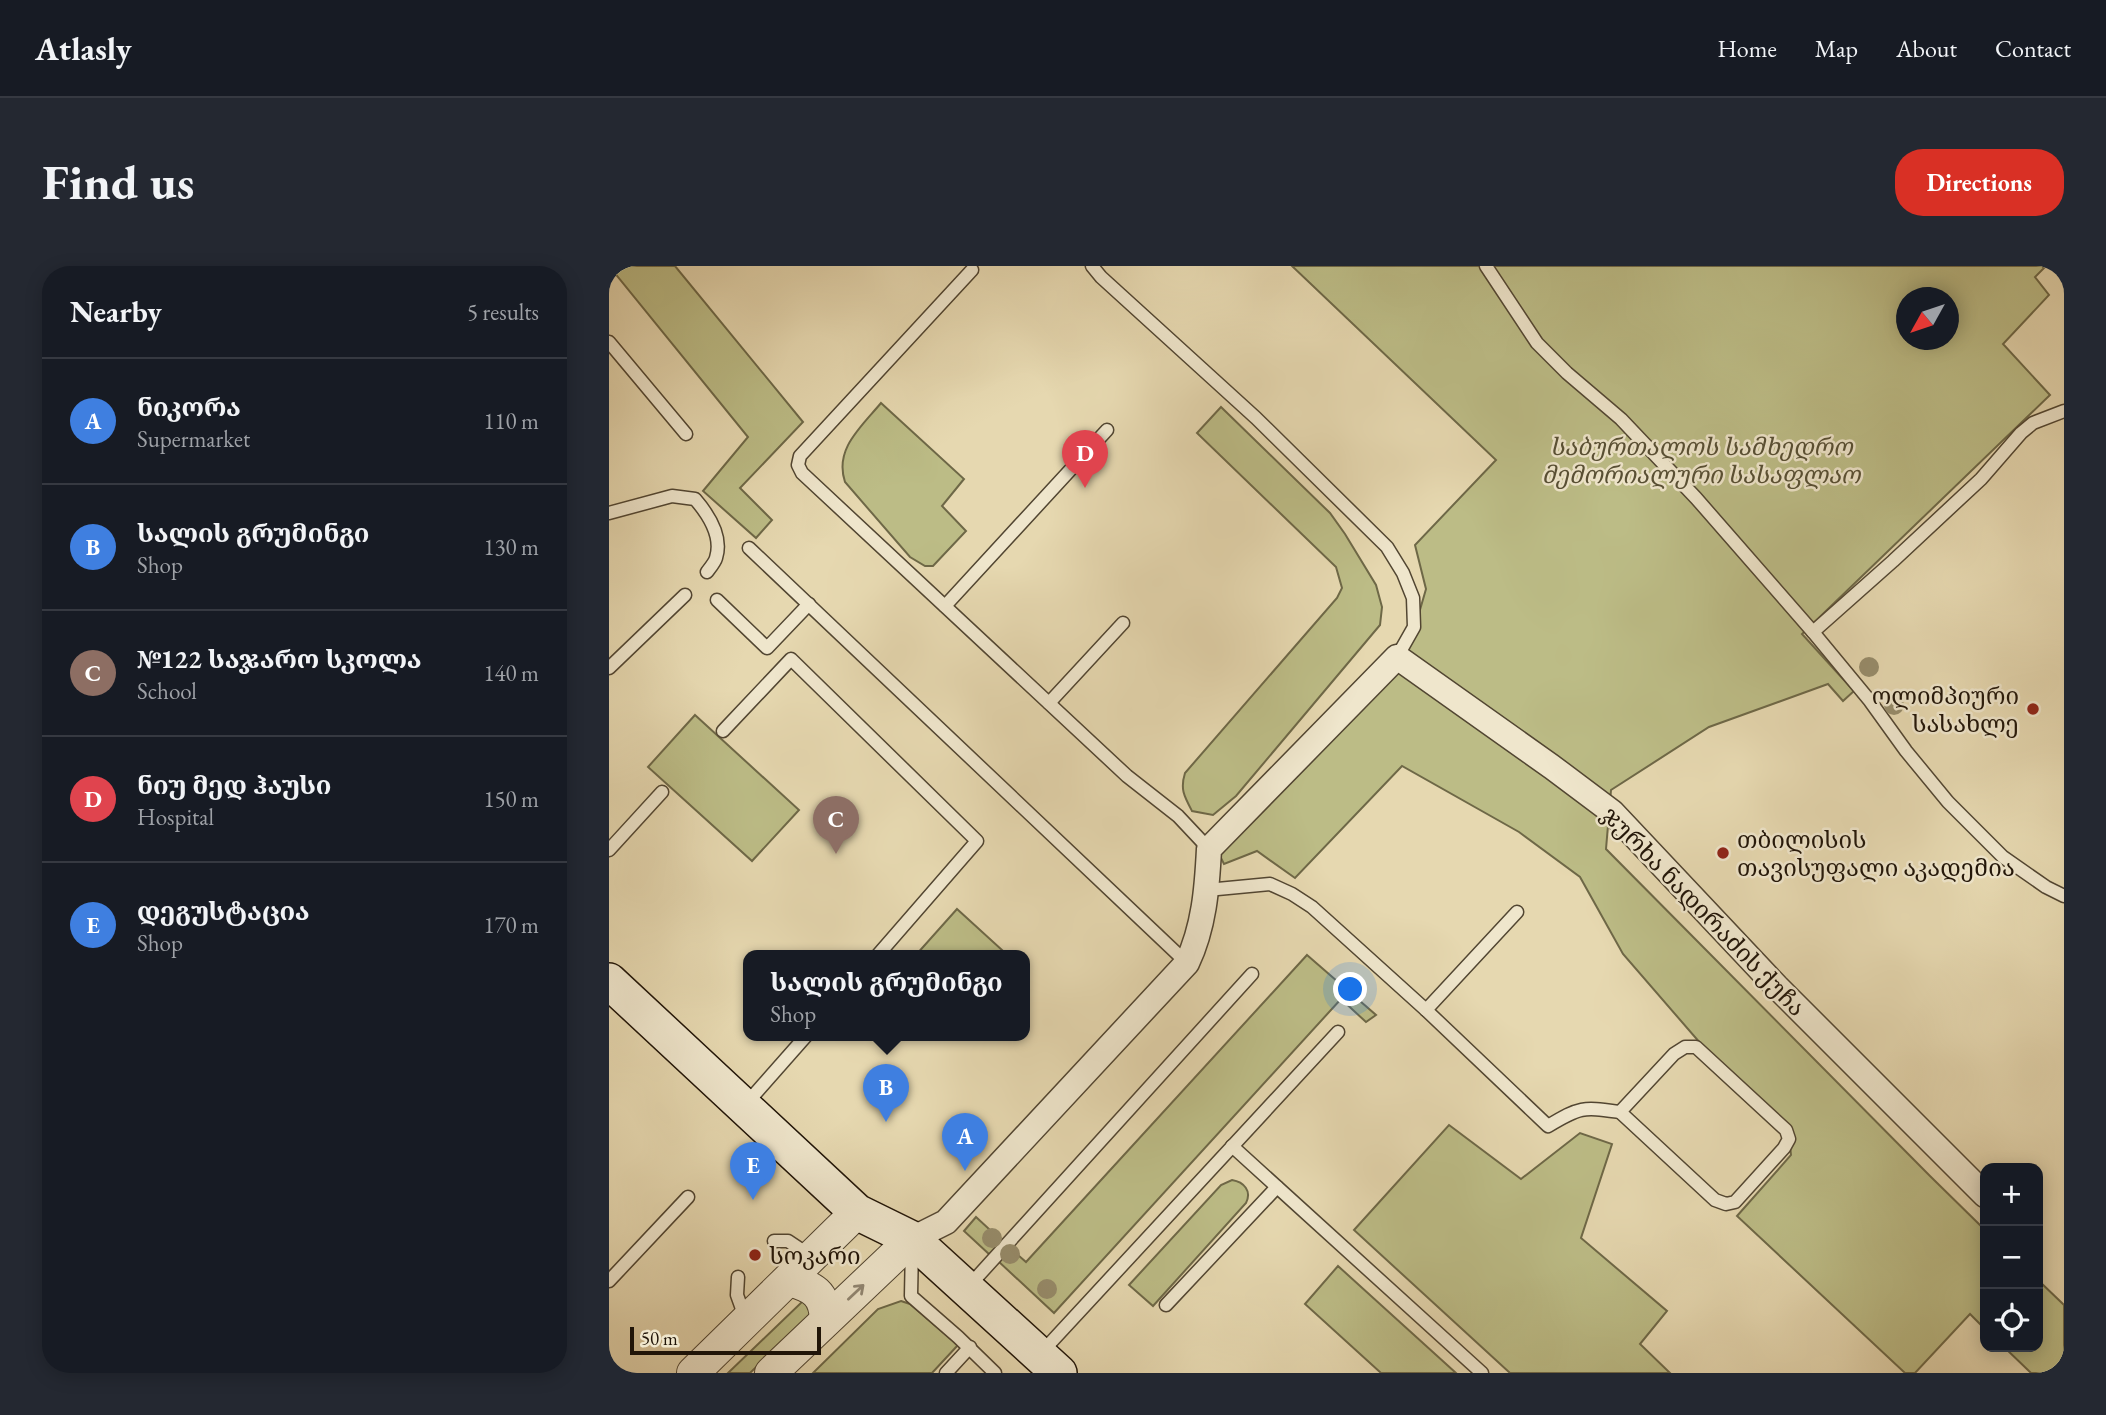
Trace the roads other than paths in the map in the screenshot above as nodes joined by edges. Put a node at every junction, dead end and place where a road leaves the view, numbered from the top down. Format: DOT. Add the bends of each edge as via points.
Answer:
graph roads {
  1 [pos="1091,266"];
  2 [pos="1486,266"];
  3 [pos="972,270"];
  4 [pos="609,342"];
  5 [pos="2064,411"];
  6 [pos="1107,430"];
  7 [pos="686,434"];
  8 [pos="609,513"];
  9 [pos="749,548"];
  10 [pos="707,572"];
  11 [pos="685,595"];
  12 [pos="716,600"];
  13 [pos="809,604"];
  14 [pos="945,606"];
  15 [pos="1123,623"];
  16 [pos="1813,632"];
  17 [pos="1397,657"];
  18 [pos="609,668"];
  19 [pos="1049,703"];
  20 [pos="723,731"];
  21 [pos="662,792"];
  22 [pos="1209,849"];
  23 [pos="609,850"];
  24 [pos="1207,890"];
  25 [pos="2064,896"];
  26 [pos="1517,912"];
  27 [pos="882,950"];
  28 [pos="1187,963"];
  29 [pos="1252,974"];
  30 [pos="609,981"];
  31 [pos="1426,1010"];
  32 [pos="1338,1032"];
  33 [pos="803,1041"];
  34 [pos="744,1107"];
  35 [pos="1620,1112"];
  36 [pos="1233,1146"];
  37 [pos="1277,1187"];
  38 [pos="1980,1190"];
  39 [pos="688,1197"];
  40 [pos="857,1212"];
  41 [pos="912,1239"];
  42 [pos="774,1241"];
  43 [pos="812,1257"];
  44 [pos="739,1277"];
  45 [pos="789,1280"];
  46 [pos="609,1281"];
  47 [pos="967,1289"];
  48 [pos="1166,1304"];
  49 [pos="826,1321"];
  50 [pos="746,1322"];
  51 [pos="969,1347"];
  52 [pos="1049,1364"];
  53 [pos="694,1373"];
  54 [pos="771,1373"];
  55 [pos="946,1373"];
  56 [pos="995,1373"];
  57 [pos="1482,1373"];
  1 -- 17 [label="lane" via="1387,547 1413,598 1414,627"];
  2 -- 16 [label="lane" via="1537,343 1621,419"];
  3 -- 14 [label="lane" via="800,456 798,465"];
  4 -- 7 [label="lane"];
  5 -- 16 [label="lane" via="2021,433 1981,479"];
  6 -- 14 [label="lane"];
  8 -- 10 [label="lane" via="673,496 695,499 717,536 716,558"];
  9 -- 13 [label="lane"];
  11 -- 18 [label="lane"];
  12 -- 13 [label="lane" via="767,648"];
  13 -- 28 [label="lane"];
  14 -- 19 [label="lane"];
  15 -- 19 [label="lane"];
  16 -- 25 [label="lane" via="1948,802 2003,857"];
  17 -- 22 [label="street"];
  17 -- 38 [label="street, ჯურხა ნადირაძის ქუჩა" via="1612,812 1777,987"];
  19 -- 22 [label="lane"];
  20 -- 27 [label="lane" via="791,660 977,841"];
  21 -- 23 [label="lane"];
  22 -- 24 [label="street"];
  24 -- 28 [label="street" via="1197,943"];
  24 -- 31 [label="lane" via="1271,884 1292,894"];
  26 -- 31 [label="lane"];
  28 -- 41 [label="street" via="946,1222"];
  29 -- 47 [label="lane"];
  30 -- 34 [label="main road"];
  31 -- 35 [label="lane" via="1548,1126 1579,1109"];
  32 -- 36 [label="lane"];
  33 -- 34 [label="lane"];
  34 -- 40 [label="main road"];
  35 -- 35 [label="lane" via="1715,1200 1726,1204 1735,1202 1789,1139 1786,1130 1696,1047 1674,1054"];
  36 -- 37 [label="lane"];
  36 -- 52 [label="lane"];
  37 -- 48 [label="lane"];
  37 -- 57 [label="lane"];
  39 -- 46 [label="lane"];
  40 -- 41 [label="main road"];
  40 -- 43 [label="street"];
  41 -- 47 [label="main road"];
  49 -- 41 [label="street, one-way"];
  41 -- 51 [label="lane" via="911,1296"];
  42 -- 43 [label="lane" via="788,1241"];
  43 -- 45 [label="street"];
  44 -- 50 [label="lane" via="737,1295"];
  45 -- 49 [label="street" via="819,1294"];
  45 -- 50 [label="street"];
  47 -- 52 [label="main road"];
  49 -- 54 [label="street"];
  50 -- 53 [label="street"];
  51 -- 55 [label="lane"];
  51 -- 56 [label="lane"];
}
